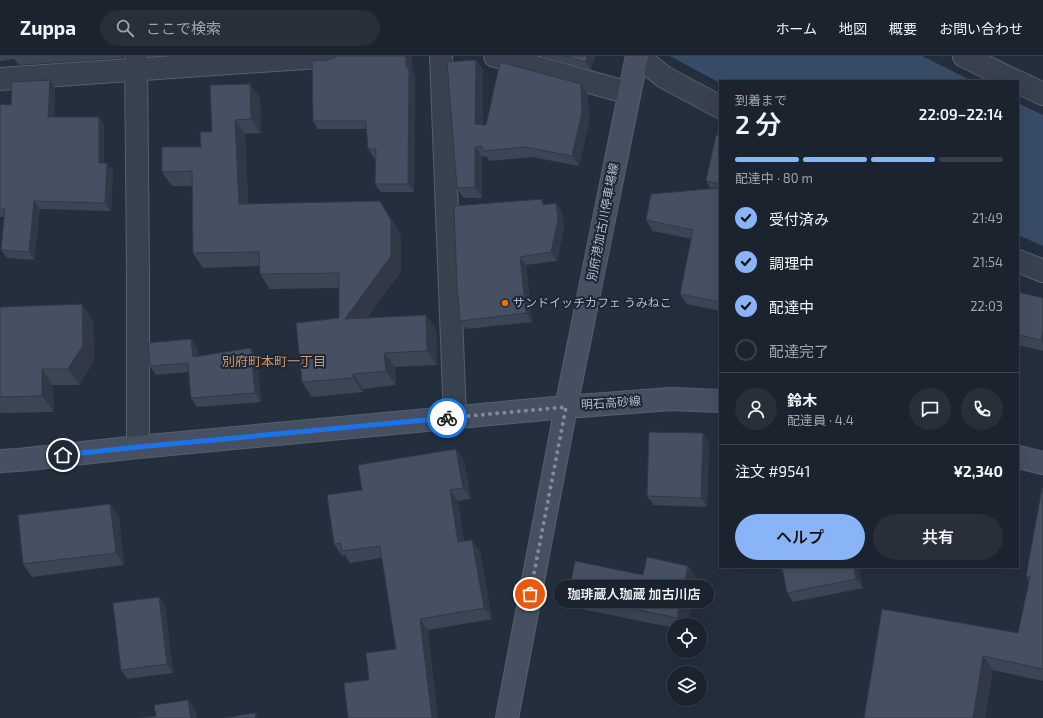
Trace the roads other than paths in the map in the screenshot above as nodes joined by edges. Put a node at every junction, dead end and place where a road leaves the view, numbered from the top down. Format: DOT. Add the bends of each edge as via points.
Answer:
graph roads {
  1 [pos="333,56"];
  2 [pos="441,56"];
  3 [pos="495,56"];
  4 [pos="638,56"];
  5 [pos="964,56"];
  6 [pos="136,63"];
  7 [pos="0,79"];
  8 [pos="1013,80"];
  9 [pos="1019,82"];
  10 [pos="629,93"];
  11 [pos="1043,94"];
  12 [pos="719,106"];
  13 [pos="1019,261"];
  14 [pos="1043,271"];
  15 [pos="719,401"];
  16 [pos="566,407"];
  17 [pos="455,418"];
  18 [pos="138,447"];
  19 [pos="1019,457"];
  20 [pos="0,461"];
  21 [pos="1043,463"];
  22 [pos="507,718"];
  1 -- 6 [label="street"];
  2 -- 17 [label="street"];
  3 -- 10 [label="street"];
  4 -- 10 [label="main road, 別府港加古川停車場線"];
  4 -- 12 [label="street" via="664,77"];
  5 -- 8 [label="street"];
  6 -- 7 [label="street"];
  6 -- 18 [label="street"];
  9 -- 11 [label="street"];
  10 -- 16 [label="main road, 別府港加古川停車場線"];
  13 -- 14 [label="street"];
  15 -- 16 [label="main road, 明石高砂線" via="672,398"];
  16 -- 17 [label="main road, 明石高砂線"];
  16 -- 22 [label="main road, 別府港加古川停車場線"];
  17 -- 18 [label="main road, 明石高砂線"];
  18 -- 20 [label="main road, 明石高砂線"];
  19 -- 21 [label="main road"];
}
